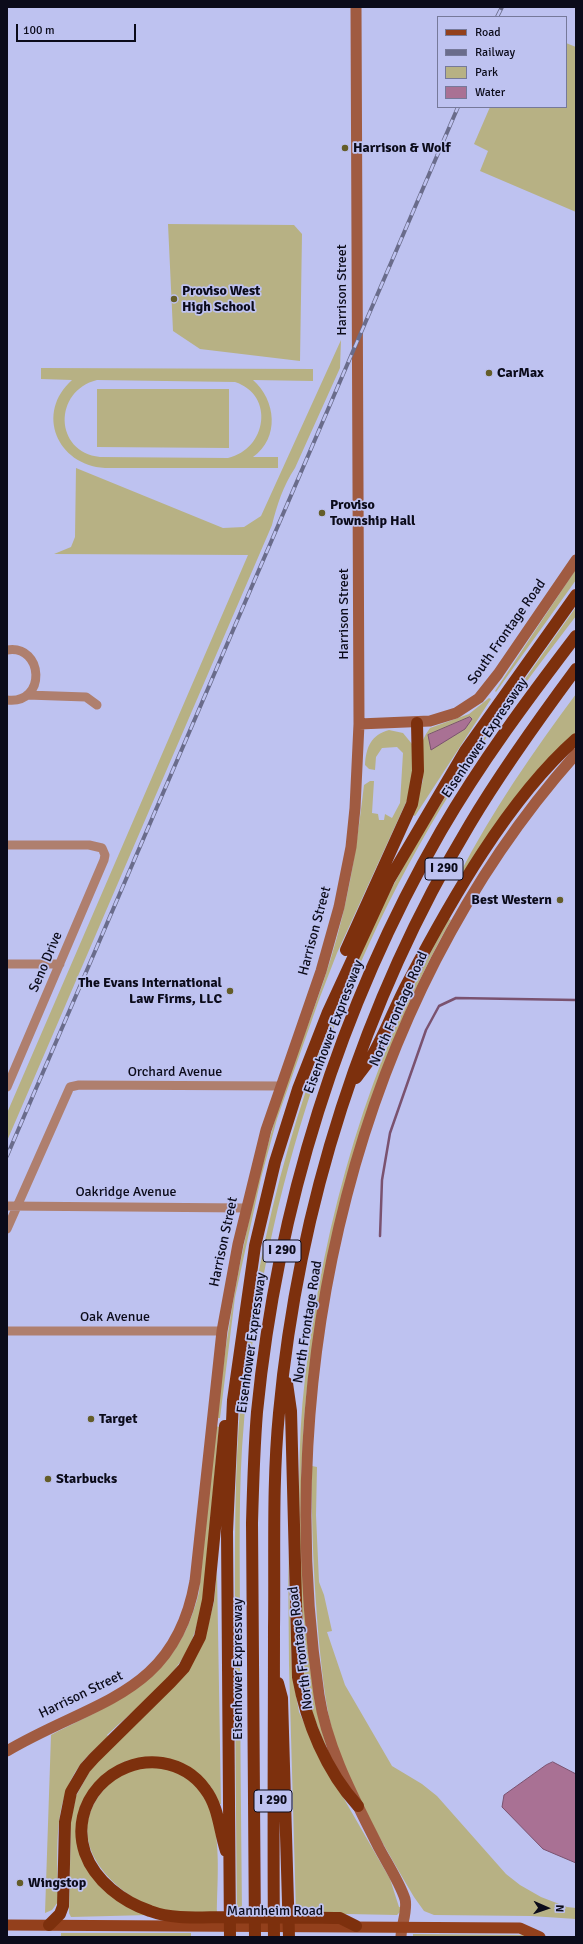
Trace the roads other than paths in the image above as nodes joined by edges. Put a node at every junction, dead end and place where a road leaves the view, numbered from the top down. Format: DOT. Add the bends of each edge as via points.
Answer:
graph roads {
  1 [pos="356,7"];
  2 [pos="576,560"];
  3 [pos="576,595"];
  4 [pos="576,636"];
  5 [pos="7,650"];
  6 [pos="576,669"];
  7 [pos="27,695"];
  8 [pos="7,700"];
  9 [pos="97,705"];
  10 [pos="417,722"];
  11 [pos="359,724"];
  12 [pos="576,739"];
  13 [pos="576,754"];
  14 [pos="7,845"];
  15 [pos="7,964"];
  16 [pos="60,964"];
  17 [pos="328,1012"];
  18 [pos="7,1086"];
  19 [pos="280,1086"];
  20 [pos="348,1088"];
  21 [pos="12,1206"];
  22 [pos="245,1208"];
  23 [pos="7,1229"];
  24 [pos="7,1331"];
  25 [pos="222,1331"];
  26 [pos="284,1363"];
  27 [pos="233,1400"];
  28 [pos="274,1666"];
  29 [pos="7,1751"];
  30 [pos="358,1806"];
  31 [pos="230,1862"];
  32 [pos="189,1922"];
  33 [pos="7,1925"];
  34 [pos="48,1925"];
  35 [pos="356,1926"];
  36 [pos="401,1932"];
  37 [pos="230,1937"];
  38 [pos="255,1937"];
  39 [pos="274,1937"];
  40 [pos="289,1937"];
  41 [pos="540,1937"];
  1 -- 11 [label="main road, Harrison Street"];
  2 -- 10 [label="main road, South Frontage Road" via="479,698 456,713"];
  3 -- 17 [label="highway" via="465,751 432,804 389,880"];
  4 -- 38 [label="highway, Eisenhower Expressway / I 290" via="487,756 442,829 398,913 338,1053 309,1139 294,1195 270,1314 257,1413 254,1468 252,1531"];
  5 -- 7 [label="street" via="23,652 35,666 35,684"];
  6 -- 20 [label="highway, I 290" via="513,757 446,866 394,972"];
  7 -- 8 [label="street" via="16,700"];
  7 -- 9 [label="street" via="86,697"];
  10 -- 11 [label="main road, South Frontage Road"];
  10 -- 17 [label="highway" via="418,772 412,804 328,991"];
  11 -- 19 [label="main road, Harrison Street" via="355,808 339,907 321,971"];
  12 -- 20 [label="highway" via="534,785 486,849 420,958 372,1056"];
  13 -- 30 [label="main road, North Frontage Road" via="519,826 486,874 416,1002 383,1082 365,1136 330,1274 318,1341 309,1420 306,1500 308,1584 320,1699 329,1737"];
  14 -- 16 [label="street, Seno Drive" via="89,845 102,848 104,860"];
  15 -- 16 [label="street"];
  16 -- 18 [label="street, Seno Drive"];
  17 -- 27 [label="highway" via="298,1088 275,1162 254,1246"];
  19 -- 21 [label="street, Orchard Avenue" via="79,1085 70,1088"];
  19 -- 22 [label="main road, Harrison Street"];
  20 -- 26 [label="highway, I 290" via="304,1247"];
  21 -- 22 [label="street, Oakridge Avenue"];
  21 -- 23 [label="street"];
  22 -- 25 [label="main road, Harrison Street"];
  24 -- 25 [label="street, Oak Avenue"];
  25 -- 29 [label="main road, Harrison Street" via="195,1581 191,1603 178,1636 158,1664 121,1694"];
  26 -- 28 [label="highway, I 290" via="275,1475"];
  26 -- 30 [label="highway" via="291,1411 298,1677 302,1704 317,1741 345,1792"];
  27 -- 31 [label="highway" via="228,1532"];
  27 -- 34 [label="highway" via="224,1429 208,1600 200,1637 184,1668 94,1758 77,1780 67,1806 65,1822 63,1906 60,1914"];
  28 -- 39 [label="highway, I 290"];
  28 -- 40 [label="highway" via="282,1698"];
  30 -- 36 [label="main road, North Frontage Road" via="406,1902"];
  31 -- 32 [label="highway" via="210,1797 200,1783 186,1771 157,1763 135,1765 113,1773 99,1785 83,1814 82,1835 85,1853 99,1876 114,1891 145,1909"];
  31 -- 37 [label="highway"];
  32 -- 34 [label="main road"];
  32 -- 35 [label="highway" via="321,1922 340,1918"];
  33 -- 34 [label="main road"];
  35 -- 36 [label="main road"];
  36 -- 41 [label="main road" via="520,1928"];
}
